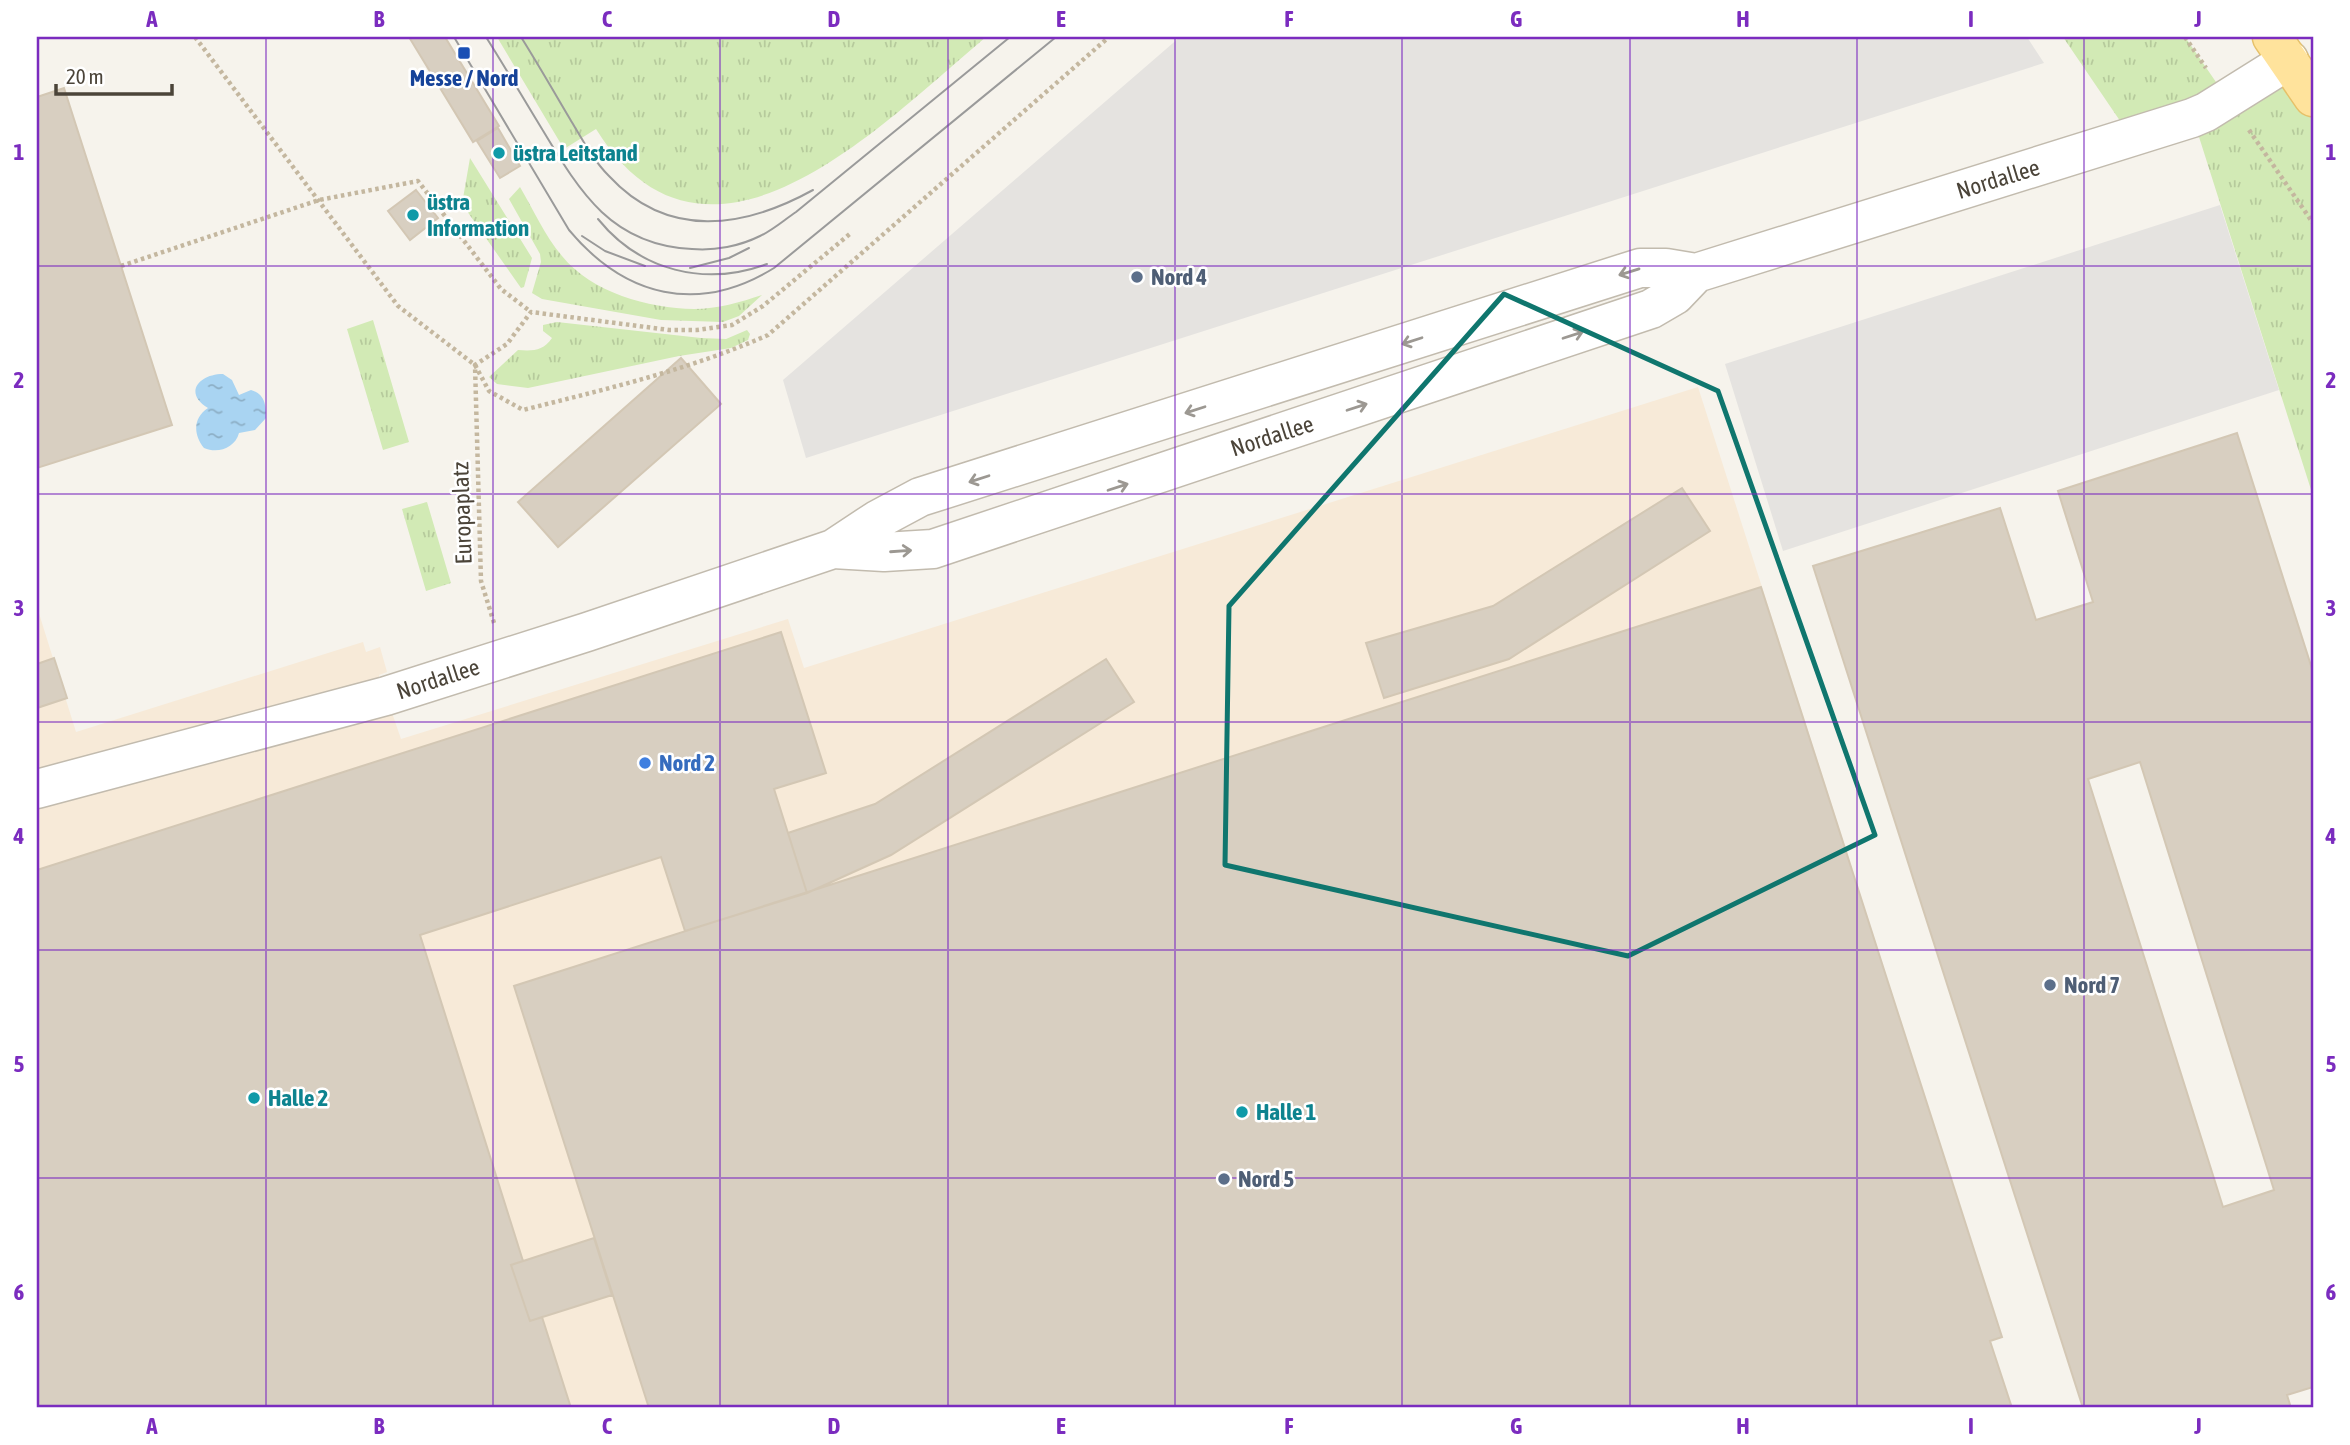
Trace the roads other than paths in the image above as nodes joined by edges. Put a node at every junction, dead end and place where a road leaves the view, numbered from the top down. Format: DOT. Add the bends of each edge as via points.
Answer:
graph roads {
  1 [pos="2280,49"];
  2 [pos="2313,96"];
  3 [pos="1696,274"];
  4 [pos="833,550"];
  5 [pos="37,789"];
  1 -- 2 [label="main road"];
  1 -- 3 [label="street, Nordallee" via="2206,112 2192,118"];
  3 -- 4 [label="street, Nordallee, one-way" via="1640,268 920,497"];
  4 -- 3 [label="street, Nordallee, one-way" via="933,549 1651,309 1675,295"];
  4 -- 5 [label="street, Nordallee" via="386,695"];
}
